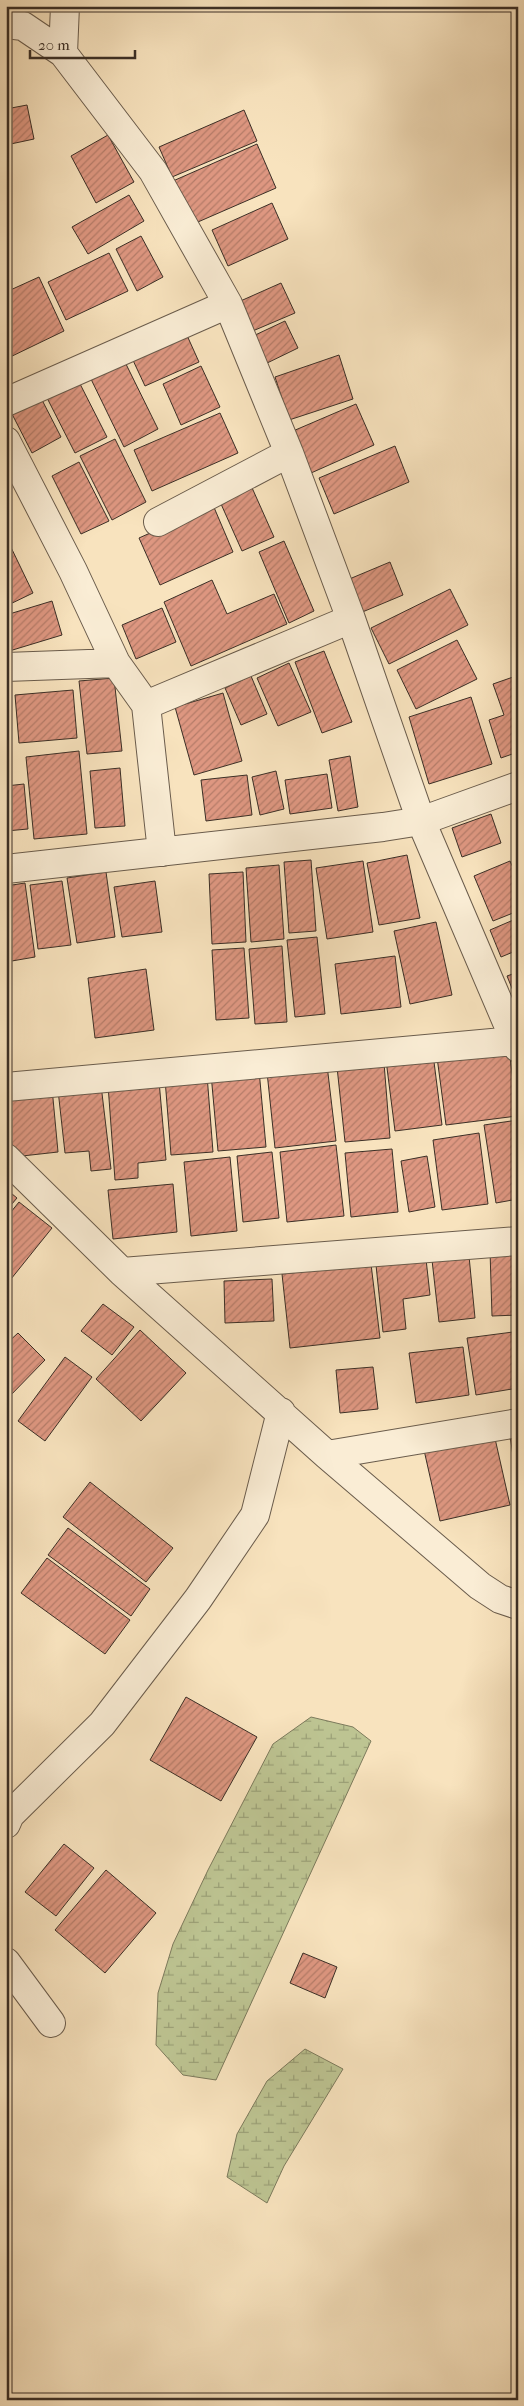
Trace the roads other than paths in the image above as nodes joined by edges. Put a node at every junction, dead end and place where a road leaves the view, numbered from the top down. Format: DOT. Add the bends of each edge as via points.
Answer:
graph roads {
  1 [pos="66,6"];
  2 [pos="6,24"];
  3 [pos="63,53"];
  4 [pos="228,304"];
  5 [pos="6,402"];
  6 [pos="6,441"];
  7 [pos="289,453"];
  8 [pos="158,522"];
  9 [pos="351,619"];
  10 [pos="116,663"];
  11 [pos="6,667"];
  12 [pos="146,705"];
  13 [pos="518,786"];
  14 [pos="420,821"];
  15 [pos="162,852"];
  16 [pos="6,869"];
  17 [pos="516,1045"];
  18 [pos="6,1087"];
  19 [pos="6,1158"];
  20 [pos="518,1241"];
  21 [pos="122,1272"];
  22 [pos="281,1412"];
  23 [pos="518,1423"];
  24 [pos="327,1455"];
  25 [pos="518,1605"];
  26 [pos="6,1824"];
  27 [pos="6,1962"];
  28 [pos="51,2023"];
  1 -- 3 [label="street"];
  2 -- 3 [label="street" via="23,26"];
  3 -- 4 [label="street" via="154,171"];
  4 -- 5 [label="street"];
  4 -- 7 [label="street"];
  6 -- 10 [label="street"];
  7 -- 8 [label="street"];
  7 -- 9 [label="street"];
  9 -- 12 [label="street"];
  9 -- 14 [label="street"];
  10 -- 11 [label="street"];
  10 -- 12 [label="street"];
  12 -- 15 [label="street"];
  13 -- 14 [label="street"];
  14 -- 15 [label="street"];
  14 -- 17 [label="street"];
  15 -- 16 [label="street"];
  17 -- 18 [label="street"];
  19 -- 21 [label="street"];
  20 -- 21 [label="street"];
  21 -- 22 [label="street"];
  22 -- 24 [label="street"];
  22 -- 26 [label="street" via="255,1516 198,1599 102,1724 10,1815"];
  23 -- 24 [label="street"];
  24 -- 25 [label="street" via="480,1586 500,1599"];
  27 -- 28 [label="street"];
}
